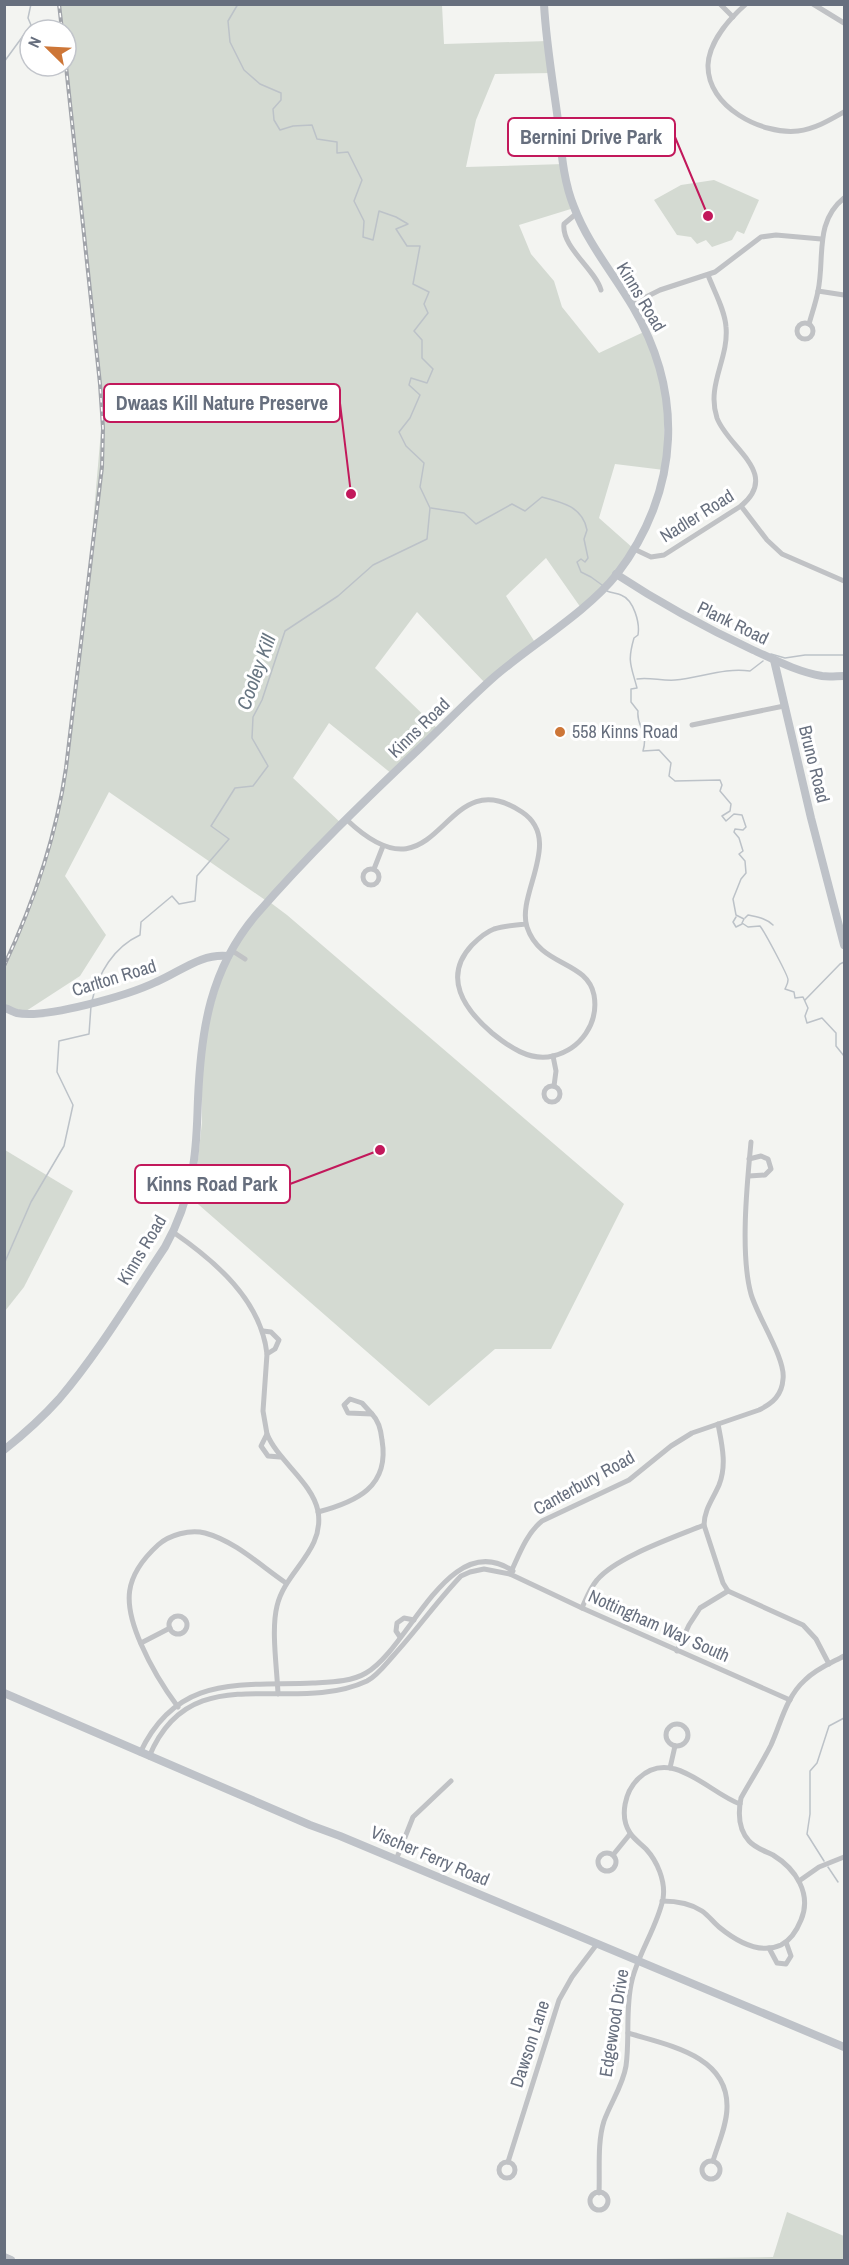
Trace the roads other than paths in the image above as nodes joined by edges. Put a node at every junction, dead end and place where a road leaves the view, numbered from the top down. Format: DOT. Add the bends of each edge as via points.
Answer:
graph roads {
  1 [pos="544,4"];
  2 [pos="720,4"];
  3 [pos="746,4"];
  4 [pos="813,4"];
  5 [pos="733,17"];
  6 [pos="844,23"];
  7 [pos="844,112"];
  8 [pos="844,198"];
  9 [pos="577,213"];
  10 [pos="821,239"];
  11 [pos="708,275"];
  12 [pos="601,290"];
  13 [pos="818,291"];
  14 [pos="844,295"];
  15 [pos="632,304"];
  16 [pos="809,324"];
  17 [pos="741,506"];
  18 [pos="634,549"];
  19 [pos="616,574"];
  20 [pos="844,581"];
  21 [pos="774,660"];
  22 [pos="844,676"];
  23 [pos="784,706"];
  24 [pos="692,725"];
  25 [pos="347,820"];
  26 [pos="383,846"];
  27 [pos="374,869"];
  28 [pos="526,924"];
  29 [pos="844,945"];
  30 [pos="230,953"];
  31 [pos="245,959"];
  32 [pos="4,1008"];
  33 [pos="553,1056"];
  34 [pos="554,1086"];
  35 [pos="751,1142"];
  36 [pos="749,1159"];
  37 [pos="749,1176"];
  38 [pos="173,1232"];
  39 [pos="263,1331"];
  40 [pos="267,1354"];
  41 [pos="372,1414"];
  42 [pos="718,1424"];
  43 [pos="267,1434"];
  44 [pos="4,1450"];
  45 [pos="280,1457"];
  46 [pos="318,1512"];
  47 [pos="704,1525"];
  48 [pos="511,1572"];
  49 [pos="286,1583"];
  50 [pos="728,1591"];
  51 [pos="582,1608"];
  52 [pos="414,1620"];
  53 [pos="170,1628"];
  54 [pos="400,1637"];
  55 [pos="141,1643"];
  56 [pos="677,1651"];
  57 [pos="844,1656"];
  58 [pos="829,1664"];
  59 [pos="278,1684"];
  60 [pos="4,1693"];
  61 [pos="278,1694"];
  62 [pos="790,1700"];
  63 [pos="179,1708"];
  64 [pos="675,1746"];
  65 [pos="145,1755"];
  66 [pos="670,1768"];
  67 [pos="451,1781"];
  68 [pos="740,1804"];
  69 [pos="630,1834"];
  70 [pos="613,1855"];
  71 [pos="844,1857"];
  72 [pos="396,1860"];
  73 [pos="799,1881"];
  74 [pos="663,1901"];
  75 [pos="786,1942"];
  76 [pos="597,1944"];
  77 [pos="769,1948"];
  78 [pos="639,1961"];
  79 [pos="628,2033"];
  80 [pos="844,2047"];
  81 [pos="713,2161"];
  82 [pos="508,2162"];
  83 [pos="599,2193"];
  84 [pos="4,2257"];
  85 [pos="11,2260"];
  1 -- 9 [label="street, Kinns Road" via="567,186"];
  2 -- 5 [label="street"];
  3 -- 5 [label="street"];
  4 -- 6 [label="street"];
  5 -- 7 [label="street" via="711,48 708,63 713,88 734,112 763,127 785,132 811,128"];
  8 -- 10 [label="street" via="830,213"];
  9 -- 12 [label="street" via="564,224 565,235"];
  9 -- 15 [label="street, Kinns Road" via="597,253"];
  10 -- 11 [label="street" via="761,237"];
  10 -- 13 [label="street"];
  11 -- 15 [label="street" via="660,290"];
  11 -- 17 [label="street, Nadler Road" via="727,328 714,386 714,406 718,420 755,475 755,489"];
  13 -- 14 [label="street"];
  13 -- 16 [label="street"];
  15 -- 18 [label="street, Kinns Road" via="652,343 664,383 668,437 660,489"];
  17 -- 18 [label="street, Nadler Road" via="664,555 651,557"];
  17 -- 20 [label="street" via="782,554"];
  18 -- 19 [label="street, Kinns Road"];
  19 -- 21 [label="street, Plank Road" via="682,614"];
  19 -- 25 [label="street, Kinns Road" via="486,684"];
  21 -- 22 [label="street, Plank Road" via="808,673"];
  21 -- 23 [label="street, Bruno Road"];
  23 -- 24 [label="street"];
  23 -- 29 [label="street, Bruno Road"];
  25 -- 26 [label="street"];
  25 -- 30 [label="street, Kinns Road" via="256,915"];
  26 -- 27 [label="street"];
  26 -- 28 [label="street" via="398,850 419,845 457,812 481,800 498,800 512,806 527,815 540,846"];
  28 -- 33 [label="street" via="539,949 585,977 593,989 596,1005 588,1031 569,1050"];
  28 -- 33 [label="street" via="493,930 480,937 460,962 458,980 467,1008 500,1040 519,1052"];
  30 -- 31 [label="street"];
  30 -- 32 [label="street, Carlton Road" via="210,956 153,984 91,1003 28,1013"];
  30 -- 38 [label="street, Kinns Road" via="216,983 204,1026 195,1157"];
  33 -- 34 [label="street"];
  35 -- 36 [label="street, Canterbury Road"];
  36 -- 37 [label="street, Canterbury Road"];
  36 -- 37 [label="street" via="768,1158 771,1169 765,1175"];
  37 -- 42 [label="street, Canterbury Road" via="745,1245 751,1294 778,1357 783,1379 781,1390 769,1405"];
  38 -- 39 [label="street" via="225,1274"];
  38 -- 44 [label="street, Kinns Road" via="60,1398"];
  39 -- 40 [label="street"];
  39 -- 40 [label="street" via="272,1332 279,1340"];
  40 -- 43 [label="street" via="263,1411"];
  41 -- 41 [label="street" via="354,1400 344,1405 352,1415"];
  41 -- 46 [label="street" via="379,1423 384,1449 377,1476 355,1500"];
  42 -- 47 [label="street" via="723,1469"];
  42 -- 48 [label="street, Canterbury Road" via="678,1440 629,1480 542,1521 526,1540"];
  43 -- 45 [label="street"];
  43 -- 45 [label="street" via="261,1446 263,1452"];
  45 -- 46 [label="street" via="313,1499"];
  46 -- 49 [label="street" via="316,1540"];
  47 -- 50 [label="street"];
  47 -- 51 [label="street" via="607,1570 597,1579"];
  48 -- 51 [label="street, Nottingham Way South"];
  48 -- 52 [label="street, Nottingham Way South" via="487,1561 464,1567 449,1577"];
  48 -- 61 [label="street, Nottingham Way South" via="484,1569 461,1576 386,1665 367,1681 339,1689"];
  49 -- 55 [label="street" via="218,1538 198,1531 178,1535 160,1543 145,1557 131,1583 129,1610"];
  49 -- 59 [label="street" via="276,1607"];
  50 -- 56 [label="street" via="700,1608"];
  50 -- 58 [label="street" via="803,1625 816,1638"];
  51 -- 56 [label="street, Nottingham Way South"];
  52 -- 54 [label="street, Nottingham Way South"];
  52 -- 54 [label="street, Nottingham Way South" via="404,1618 397,1623"];
  53 -- 55 [label="street"];
  54 -- 59 [label="street, Nottingham Way South" via="366,1673 336,1682"];
  55 -- 63 [label="street" via="153,1671"];
  56 -- 62 [label="street, Nottingham Way South"];
  57 -- 58 [label="street"];
  58 -- 62 [label="street" via="806,1679"];
  59 -- 61 [label="street"];
  59 -- 63 [label="street, Nottingham Way South" via="204,1691 188,1698"];
  60 -- 65 [label="main road, Vischer Ferry Road"];
  61 -- 63 [label="street, Nottingham Way South" via="208,1698"];
  62 -- 68 [label="street"];
  63 -- 65 [label="street, Nottingham Way South"];
  63 -- 65 [label="street, Nottingham Way South" via="157,1723"];
  64 -- 64 [label="street" via="667,1741 666,1733 677,1724 684,1728 687,1737 683,1744"];
  64 -- 66 [label="street"];
  65 -- 72 [label="main road, Vischer Ferry Road"];
  66 -- 68 [label="street" via="689,1774"];
  66 -- 69 [label="street" via="649,1772 633,1785 624,1807"];
  67 -- 72 [label="street" via="413,1817"];
  68 -- 73 [label="street" via="740,1826 748,1841 783,1863"];
  69 -- 70 [label="street"];
  69 -- 74 [label="street" via="657,1865"];
  71 -- 73 [label="street"];
  72 -- 76 [label="main road, Vischer Ferry Road"];
  73 -- 75 [label="street" via="805,1897 804,1910"];
  74 -- 77 [label="street" via="692,1906 735,1939 757,1948"];
  74 -- 78 [label="street, Edgewood Drive"];
  75 -- 77 [label="street"];
  75 -- 77 [label="street" via="791,1956 786,1964 777,1963"];
  76 -- 78 [label="main road, Vischer Ferry Road"];
  76 -- 82 [label="street, Dawson Lane" via="559,2000"];
  78 -- 79 [label="street, Edgewood Drive" via="632,1981"];
  78 -- 80 [label="main road, Vischer Ferry Road"];
  79 -- 81 [label="street" via="692,2053 713,2071 726,2096 727,2108"];
  79 -- 83 [label="street, Edgewood Drive" via="625,2073 601,2131"];
  84 -- 85 [label="street"];
}
